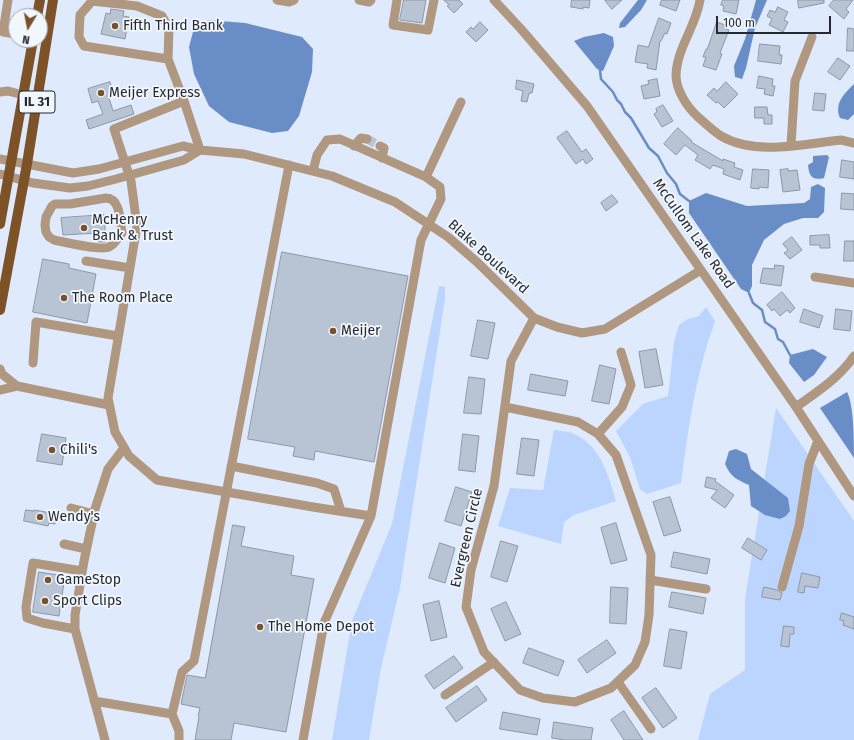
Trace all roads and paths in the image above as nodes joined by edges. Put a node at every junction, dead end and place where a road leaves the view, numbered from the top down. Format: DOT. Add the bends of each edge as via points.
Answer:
graph roads {
  1 [pos="8,0"];
  2 [pos="53,0"];
  3 [pos="277,0"];
  4 [pos="294,0"];
  5 [pos="358,0"];
  6 [pos="371,0"];
  7 [pos="397,0"];
  8 [pos="434,0"];
  9 [pos="494,0"];
  10 [pos="700,0"];
  11 [pos="3,15"];
  12 [pos="1,31"];
  13 [pos="812,37"];
  14 [pos="32,48"];
  15 [pos="168,59"];
  16 [pos="0,92"];
  17 [pos="23,95"];
  18 [pos="184,101"];
  19 [pos="461,102"];
  20 [pos="367,139"];
  21 [pos="854,143"];
  22 [pos="791,145"];
  23 [pos="354,146"];
  24 [pos="380,146"];
  25 [pos="200,150"];
  26 [pos="0,158"];
  27 [pos="382,158"];
  28 [pos="12,161"];
  29 [pos="124,162"];
  30 [pos="26,164"];
  31 [pos="289,165"];
  32 [pos="313,172"];
  33 [pos="4,176"];
  34 [pos="129,176"];
  35 [pos="426,177"];
  36 [pos="23,180"];
  37 [pos="0,224"];
  38 [pos="429,224"];
  39 [pos="122,233"];
  40 [pos="135,235"];
  41 [pos="86,261"];
  42 [pos="130,268"];
  43 [pos="701,270"];
  44 [pos="815,277"];
  45 [pos="854,283"];
  46 [pos="0,310"];
  47 [pos="534,318"];
  48 [pos="118,336"];
  49 [pos="621,352"];
  50 [pos="854,356"];
  51 [pos="34,363"];
  52 [pos="0,369"];
  53 [pos="17,386"];
  54 [pos="0,390"];
  55 [pos="109,405"];
  56 [pos="505,407"];
  57 [pos="796,407"];
  58 [pos="598,434"];
  59 [pos="818,441"];
  60 [pos="124,448"];
  61 [pos="231,466"];
  62 [pos="226,492"];
  63 [pos="854,496"];
  64 [pos="71,508"];
  65 [pos="340,511"];
  66 [pos="94,514"];
  67 [pos="371,516"];
  68 [pos="64,544"];
  69 [pos="86,549"];
  70 [pos="82,571"];
  71 [pos="650,580"];
  72 [pos="782,587"];
  73 [pos="706,589"];
  74 [pos="75,629"];
  75 [pos="494,662"];
  76 [pos="618,682"];
  77 [pos="445,695"];
  78 [pos="94,701"];
  79 [pos="172,714"];
  80 [pos="651,728"];
  81 [pos="105,740"];
  82 [pos="179,740"];
  83 [pos="303,740"];
  1 -- 11 [label="street"];
  2 -- 30 [label="main road, IL 31"];
  3 -- 4 [label="street"];
  5 -- 6 [label="street"];
  7 -- 8 [label="street" via="393,25 428,30"];
  9 -- 43 [label="street, McCullom Lake Road" via="587,106"];
  10 -- 22 [label="street" via="678,59 676,76 681,95 690,109 721,136 758,147"];
  11 -- 12 [label="street"];
  13 -- 22 [label="street" via="795,82"];
  14 -- 17 [label="main road, IL 31"];
  15 -- 15 [label="street" via="169,28 162,16 137,6 92,0 80,16 79,37 84,46"];
  15 -- 18 [label="street"];
  16 -- 17 [label="street"];
  17 -- 28 [label="main road, IL 31"];
  18 -- 25 [label="street"];
  18 -- 29 [label="street" via="114,129"];
  19 -- 35 [label="street"];
  20 -- 23 [label="street" via="361,138"];
  21 -- 22 [label="street" via="840,140"];
  23 -- 27 [label="street"];
  23 -- 32 [label="street" via="340,139 327,140 317,155"];
  24 -- 27 [label="street" via="384,148"];
  25 -- 29 [label="street, Blake Boulevard" via="183,146"];
  25 -- 31 [label="street, Blake Boulevard" via="244,154"];
  25 -- 34 [label="street" via="184,160"];
  26 -- 28 [label="street, Blake Boulevard"];
  27 -- 35 [label="street"];
  28 -- 30 [label="street, Blake Boulevard"];
  28 -- 33 [label="main road, IL 31"];
  29 -- 30 [label="street, Blake Boulevard" via="73,173"];
  29 -- 34 [label="street"];
  30 -- 36 [label="main road, IL 31"];
  31 -- 32 [label="street, Blake Boulevard"];
  31 -- 61 [label="street"];
  32 -- 38 [label="street, Blake Boulevard" via="332,176 395,202"];
  33 -- 36 [label="street"];
  33 -- 37 [label="main road, IL 31"];
  34 -- 36 [label="street" via="70,188"];
  34 -- 40 [label="street" via="137,226"];
  35 -- 38 [label="street" via="440,187 441,199"];
  36 -- 46 [label="main road, IL 31"];
  38 -- 47 [label="street, Blake Boulevard" via="477,262"];
  38 -- 67 [label="street" via="421,240"];
  39 -- 39 [label="street" via="117,204 110,198 55,204 46,218 46,232 54,240 106,248 116,242"];
  39 -- 40 [label="street"];
  40 -- 42 [label="street"];
  41 -- 42 [label="street"];
  42 -- 48 [label="street"];
  43 -- 47 [label="street, Blake Boulevard" via="605,329 582,333"];
  43 -- 57 [label="street, McCullom Lake Road"];
  44 -- 45 [label="street"];
  47 -- 56 [label="street, Evergreen Circle" via="511,361"];
  48 -- 51 [label="street" via="36,322"];
  48 -- 55 [label="street"];
  49 -- 58 [label="street" via="630,385 622,407"];
  50 -- 57 [label="street" via="834,379"];
  52 -- 53 [label="street" via="2,374"];
  53 -- 54 [label="street"];
  53 -- 55 [label="street"];
  55 -- 60 [label="street" via="115,432"];
  56 -- 58 [label="street, Evergreen Circle" via="578,422"];
  56 -- 75 [label="street, Evergreen Circle" via="494,486 471,570 466,607 484,652"];
  57 -- 59 [label="street, McCullom Lake Road"];
  58 -- 71 [label="street, Evergreen Circle" via="616,455 651,555"];
  59 -- 63 [label="street, McCullom Lake Road"];
  59 -- 72 [label="street" via="809,464 798,526"];
  60 -- 62 [label="street" via="129,456 157,480"];
  60 -- 66 [label="street" via="108,469"];
  61 -- 62 [label="street"];
  61 -- 65 [label="street" via="316,482 334,489"];
  62 -- 65 [label="street"];
  62 -- 79 [label="street" via="194,661 182,672"];
  64 -- 66 [label="street"];
  65 -- 67 [label="street"];
  66 -- 69 [label="street"];
  67 -- 83 [label="street" via="324,623"];
  68 -- 69 [label="street"];
  69 -- 70 [label="street"];
  70 -- 74 [label="street"];
  70 -- 74 [label="street" via="33,563 26,607 27,618"];
  71 -- 73 [label="street"];
  71 -- 76 [label="street, Evergreen Circle" via="645,642 635,666"];
  74 -- 78 [label="street"];
  75 -- 76 [label="street, Evergreen Circle" via="520,690 543,698 574,702 611,688"];
  75 -- 77 [label="street"];
  76 -- 80 [label="street"];
  78 -- 79 [label="street"];
  78 -- 81 [label="street"];
  79 -- 82 [label="street" via="179,731"];
}
